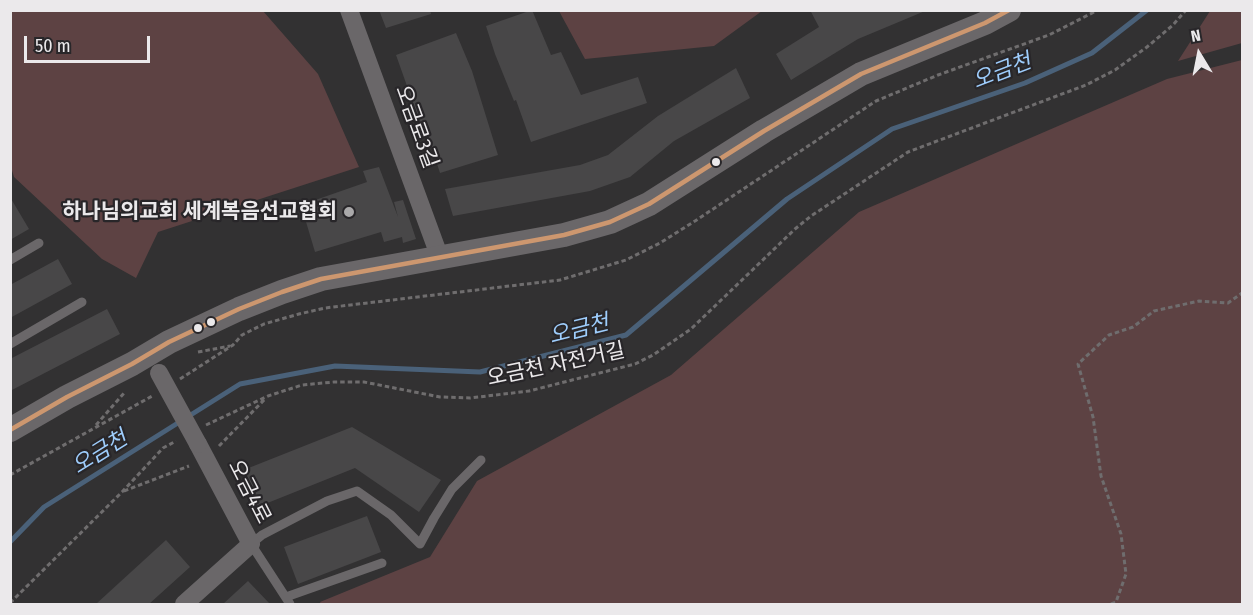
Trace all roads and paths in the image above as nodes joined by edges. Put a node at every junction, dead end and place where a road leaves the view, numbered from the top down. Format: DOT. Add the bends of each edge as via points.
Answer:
graph roads {
  1 [pos="349,10"];
  2 [pos="1009,10"];
  3 [pos="1186,10"];
  4 [pos="39,243"];
  5 [pos="440,258"];
  6 [pos="10,260"];
  7 [pos="1242,293"];
  8 [pos="82,302"];
  9 [pos="10,344"];
  10 [pos="233,345"];
  11 [pos="187,354"];
  12 [pos="154,364"];
  13 [pos="130,385"];
  14 [pos="267,396"];
  15 [pos="94,427"];
  16 [pos="10,430"];
  17 [pos="193,436"];
  18 [pos="218,448"];
  19 [pos="481,460"];
  20 [pos="189,465"];
  21 [pos="122,492"];
  22 [pos="251,544"];
  23 [pos="382,563"];
  24 [pos="288,601"];
  25 [pos="10,603"];
  26 [pos="184,604"];
  27 [pos="1111,604"];
  1 -- 5 [label="street, 오금로3길"];
  2 -- 5 [label="street" via="986,24 861,74 649,204 610,222 564,235"];
  3 -- 14 [label="path, 오금천 자전거길" via="1147,47 1086,85 908,152 795,229 691,328 635,364 529,391 470,398 334,381 302,385"];
  4 -- 6 [label="lane"];
  5 -- 12 [label="street" via="311,282 239,309"];
  7 -- 27 [label="path" via="1228,303 1199,301 1154,311 1133,327 1109,335 1078,364 1093,417 1101,476 1121,534 1126,574 1116,602"];
  8 -- 9 [label="lane"];
  10 -- 11 [label="path"];
  12 -- 16 [label="street" via="67,397"];
  12 -- 17 [label="street, 오금4로, bridge"];
  13 -- 15 [label="path"];
  14 -- 17 [label="path, 오금천 자전거길"];
  14 -- 18 [label="path"];
  17 -- 21 [label="path, 오금천 자전거길" via="163,448"];
  17 -- 22 [label="street, 오금4로"];
  19 -- 22 [label="lane" via="452,489 420,544 391,515 357,491 327,501"];
  20 -- 21 [label="path"];
  21 -- 25 [label="path, 오금천 자전거길"];
  22 -- 24 [label="lane"];
  22 -- 26 [label="street, 오금4로"];
  23 -- 24 [label="lane"];
}
